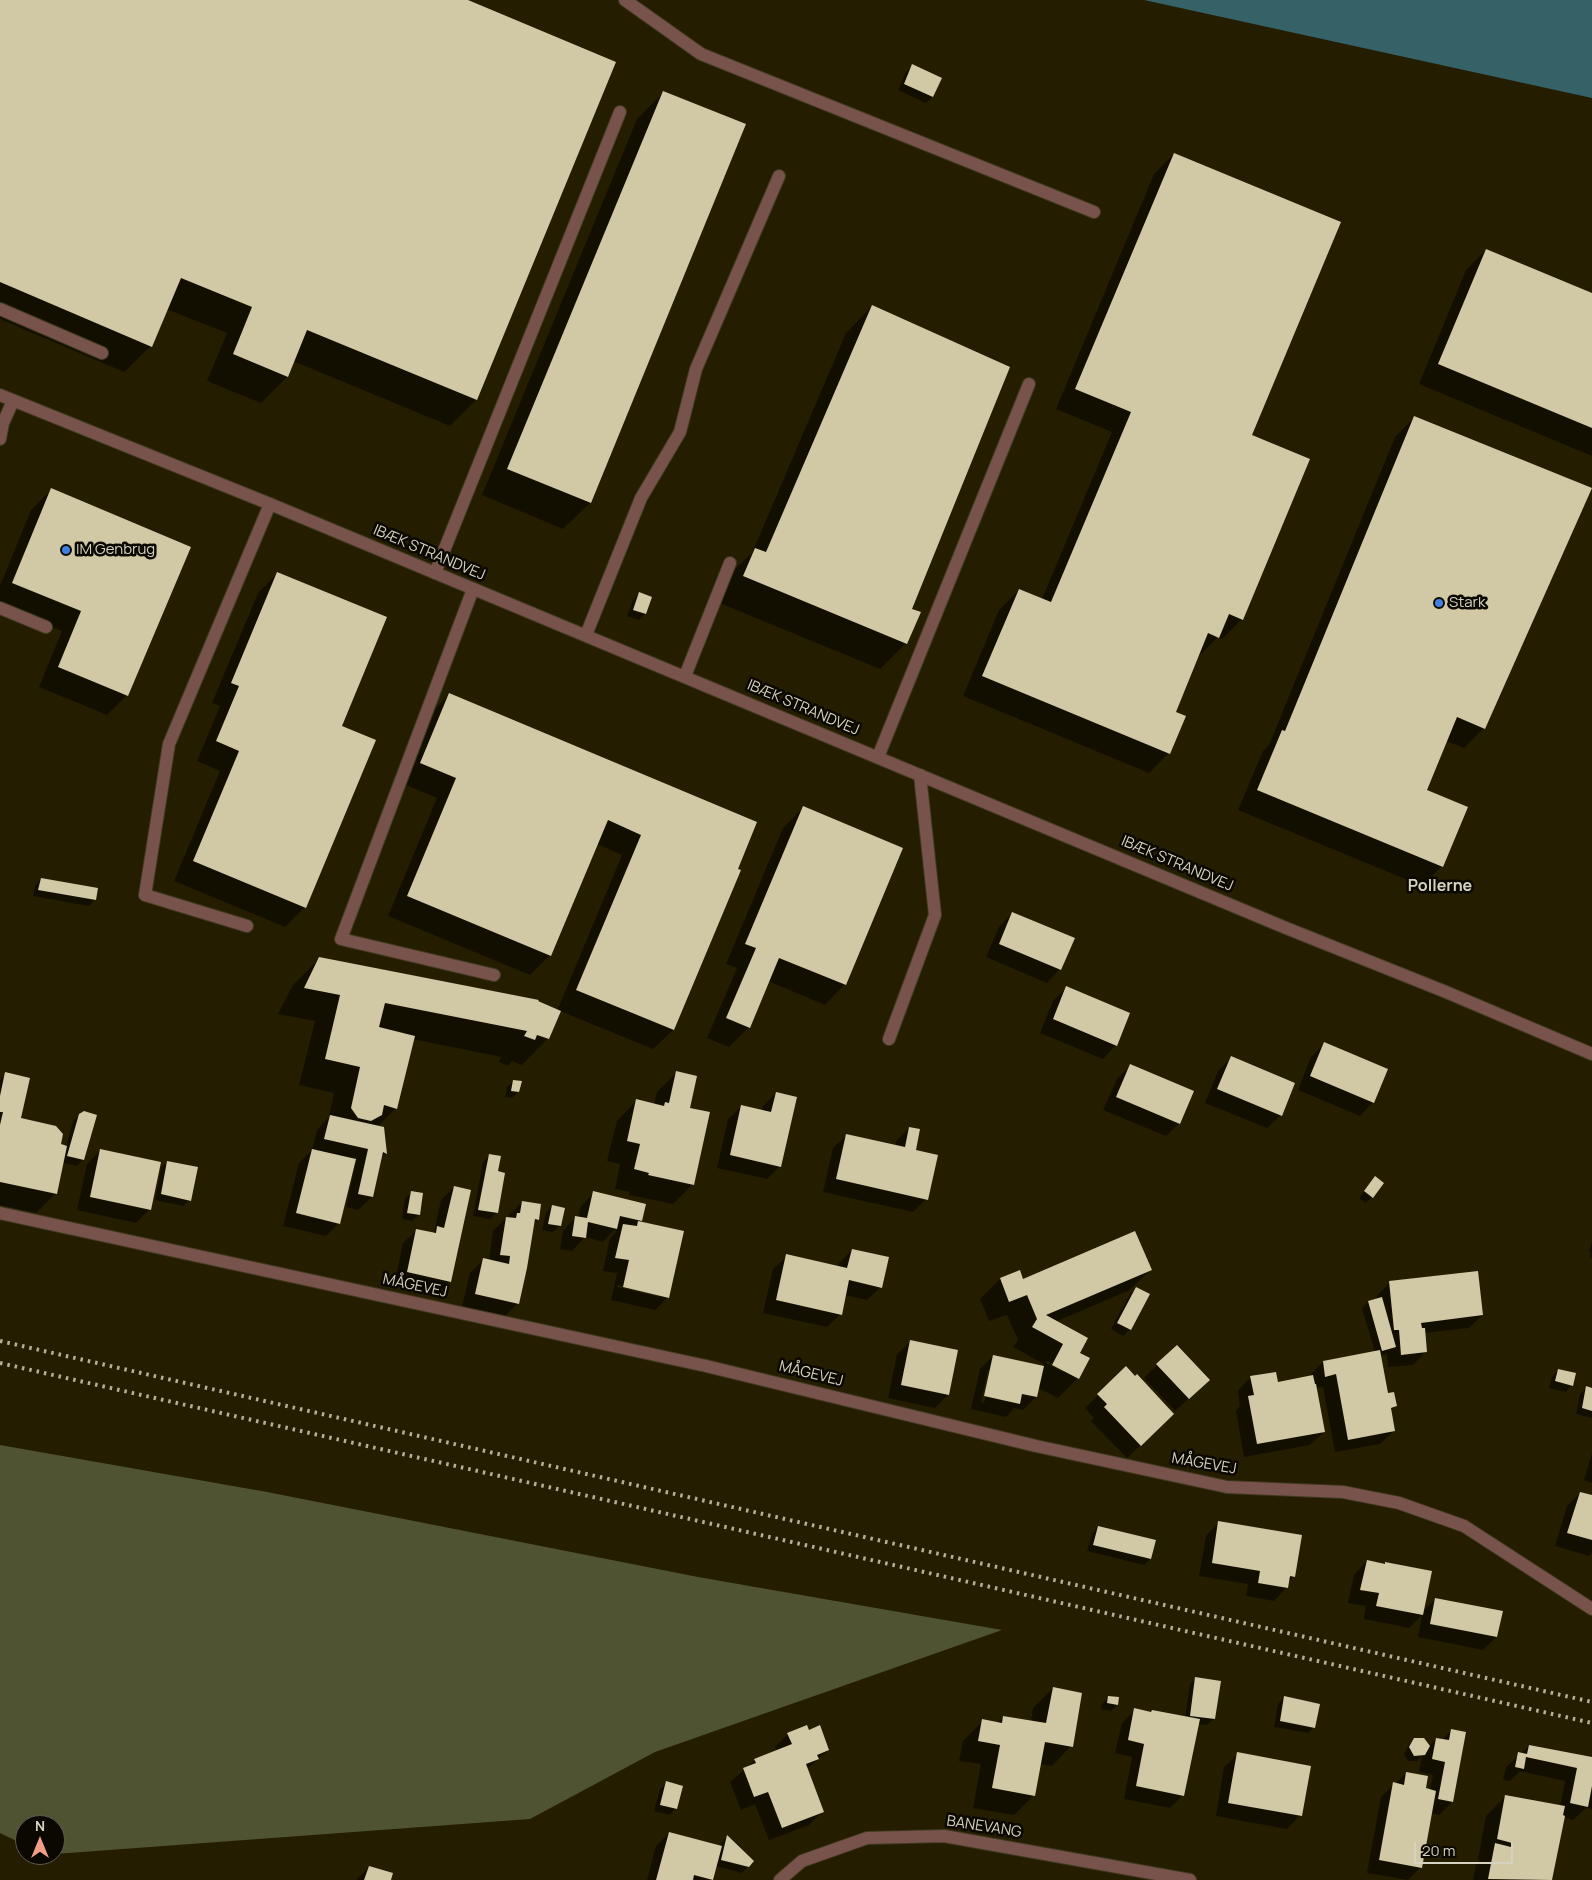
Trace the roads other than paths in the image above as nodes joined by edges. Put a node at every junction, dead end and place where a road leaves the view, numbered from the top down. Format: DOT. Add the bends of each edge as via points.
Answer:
graph roads {
  1 [pos="625,0"];
  2 [pos="620,112"];
  3 [pos="779,176"];
  4 [pos="1094,212"];
  5 [pos="0,309"];
  6 [pos="102,353"];
  7 [pos="1029,384"];
  8 [pos="0,395"];
  9 [pos="13,401"];
  10 [pos="0,439"];
  11 [pos="270,504"];
  12 [pos="730,563"];
  13 [pos="435,573"];
  14 [pos="473,589"];
  15 [pos="0,608"];
  16 [pos="46,627"];
  17 [pos="586,635"];
  18 [pos="685,676"];
  19 [pos="878,758"];
  20 [pos="920,775"];
  21 [pos="247,926"];
  22 [pos="494,975"];
  23 [pos="888,1039"];
  24 [pos="1592,1054"];
  25 [pos="0,1213"];
  26 [pos="1592,1609"];
  27 [pos="780,1880"];
  28 [pos="1190,1880"];
  1 -- 4 [label="street" via="701,54"];
  2 -- 13 [label="street"];
  3 -- 17 [label="street" via="696,368 680,432 641,498"];
  5 -- 6 [label="street"];
  7 -- 19 [label="street"];
  8 -- 9 [label="street, IBÆK STRANDVEJ"];
  9 -- 10 [label="street"];
  9 -- 11 [label="street, IBÆK STRANDVEJ"];
  11 -- 13 [label="street, IBÆK STRANDVEJ"];
  11 -- 21 [label="street" via="169,744 146,895"];
  12 -- 18 [label="street"];
  13 -- 14 [label="street, IBÆK STRANDVEJ"];
  14 -- 17 [label="street, IBÆK STRANDVEJ"];
  14 -- 22 [label="street" via="341,939"];
  15 -- 16 [label="street"];
  17 -- 18 [label="street, IBÆK STRANDVEJ"];
  18 -- 19 [label="street, IBÆK STRANDVEJ"];
  19 -- 20 [label="street, IBÆK STRANDVEJ"];
  20 -- 23 [label="street" via="935,915"];
  20 -- 24 [label="street, IBÆK STRANDVEJ"];
  25 -- 26 [label="street, MÅGEVEJ" via="706,1366 1036,1446 1227,1487 1343,1492 1399,1502 1464,1526"];
  27 -- 28 [label="street, BANEVANG" via="802,1861 867,1838 944,1836"];
}
